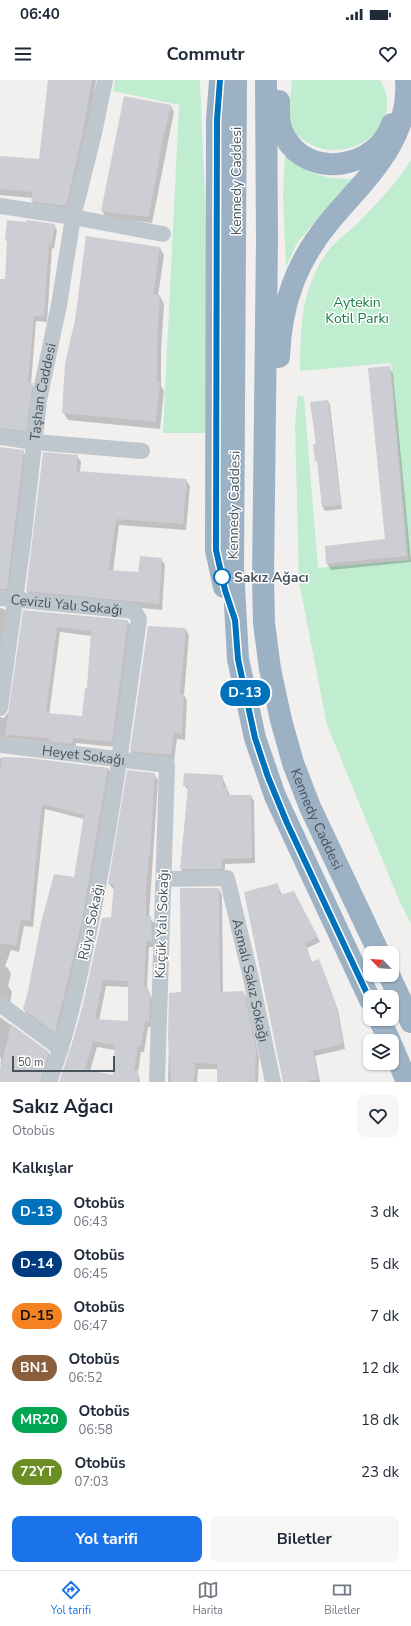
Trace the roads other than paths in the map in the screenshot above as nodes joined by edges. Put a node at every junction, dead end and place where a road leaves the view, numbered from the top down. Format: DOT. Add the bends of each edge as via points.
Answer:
graph roads {
  1 [pos="105,80"];
  2 [pos="213,80"];
  3 [pos="220,80"];
  4 [pos="236,80"];
  5 [pos="266,80"];
  6 [pos="278,80"];
  7 [pos="392,80"];
  8 [pos="406,80"];
  9 [pos="217,120"];
  10 [pos="0,206"];
  11 [pos="73,217"];
  12 [pos="163,234"];
  13 [pos="0,437"];
  14 [pos="34,442"];
  15 [pos="142,451"];
  16 [pos="264,501"];
  17 [pos="7,599"];
  18 [pos="134,612"];
  19 [pos="235,620"];
  20 [pos="0,708"];
  21 [pos="0,746"];
  22 [pos="119,759"];
  23 [pos="167,766"];
  24 [pos="164,879"];
  25 [pos="376,946"];
  26 [pos="392,982"];
  27 [pos="365,990"];
  28 [pos="0,1004"];
  29 [pos="411,1022"];
  30 [pos="61,1050"];
  31 [pos="399,1063"];
  32 [pos="49,1082"];
  33 [pos="157,1082"];
  34 [pos="273,1082"];
  35 [pos="407,1082"];
  1 -- 11 [label="street, Taşhan Caddesi"];
  2 -- 9 [label="highway"];
  3 -- 9 [label="highway"];
  4 -- 19 [label="highway, Kennedy Caddesi" via="233,568"];
  5 -- 16 [label="highway, Kennedy Caddesi"];
  6 -- 7 [label="highway" via="280,124 284,137 298,153 315,161 334,165 357,160 376,150 389,132 396,111"];
  8 -- 16 [label="highway" via="411,111 407,128 398,146 330,221 292,282 280,333 271,468"];
  9 -- 19 [label="highway" via="216,550"];
  10 -- 11 [label="street"];
  11 -- 12 [label="street"];
  11 -- 14 [label="street, Taşhan Caddesi" via="59,305 39,400"];
  13 -- 14 [label="street"];
  14 -- 15 [label="street"];
  14 -- 17 [label="street, Taşhan Caddesi"];
  16 -- 25 [label="highway, Kennedy Caddesi" via="264,623 280,720 310,807"];
  17 -- 18 [label="street, Cevizli Yalı Sokağı"];
  17 -- 20 [label="street, Taşhan Caddesi"];
  18 -- 22 [label="street, Rüya Sokağı" via="139,619"];
  19 -- 27 [label="highway, Kennedy Caddesi" via="238,659 248,710 272,789"];
  21 -- 22 [label="street, Heyet Sokağı"];
  22 -- 23 [label="street, Heyet Sokağı"];
  22 -- 30 [label="street, Rüya Sokağı" via="106,852"];
  23 -- 24 [label="street, Küçük Yalı Sokağı"];
  24 -- 33 [label="street, Küçük Yalı Sokağı"];
  24 -- 34 [label="street, Asmalı Sakız Sokağı" via="227,878"];
  26 -- 29 [label="highway"];
  28 -- 30 [label="street"];
  30 -- 32 [label="street, Rüya Sokağı"];
  31 -- 35 [label="highway"];
}
